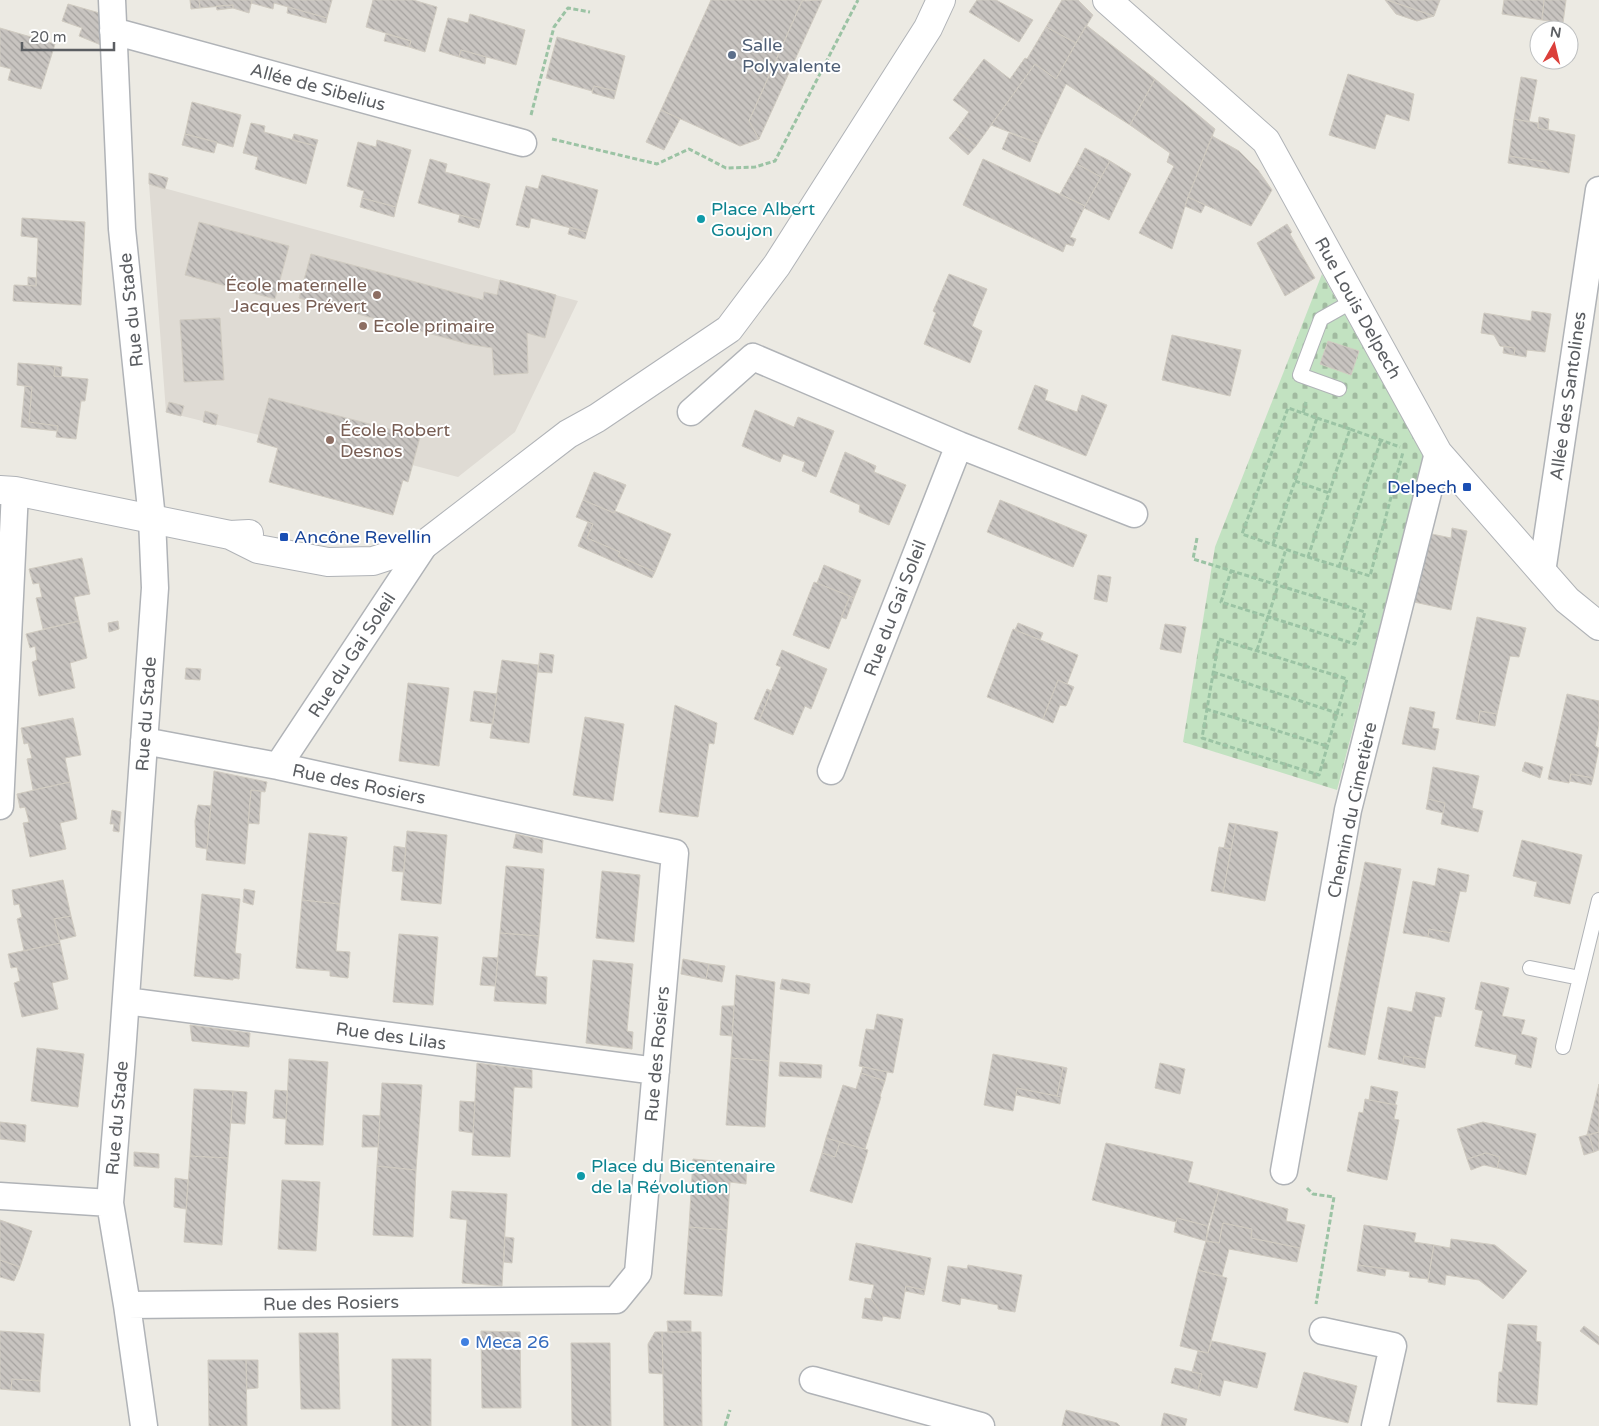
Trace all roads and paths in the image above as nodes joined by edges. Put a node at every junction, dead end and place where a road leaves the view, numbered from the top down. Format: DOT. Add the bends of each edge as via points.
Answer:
graph roads {
  1 [pos="112,0"];
  2 [pos="858,0"];
  3 [pos="941,0"];
  4 [pos="1108,0"];
  5 [pos="590,12"];
  6 [pos="113,31"];
  7 [pos="523,142"];
  8 [pos="1599,190"];
  9 [pos="1353,301"];
  10 [pos="729,329"];
  11 [pos="754,357"];
  12 [pos="1339,389"];
  13 [pos="691,412"];
  14 [pos="1317,418"];
  15 [pos="1350,430"];
  16 [pos="1381,440"];
  17 [pos="958,445"];
  18 [pos="1438,453"];
  19 [pos="1295,481"];
  20 [pos="8,490"];
  21 [pos="1329,493"];
  22 [pos="1134,514"];
  23 [pos="152,519"];
  24 [pos="1197,538"];
  25 [pos="425,544"];
  26 [pos="1273,544"];
  27 [pos="1286,549"];
  28 [pos="1308,557"];
  29 [pos="1339,567"];
  30 [pos="1231,571"];
  31 [pos="1542,572"];
  32 [pos="1276,585"];
  33 [pos="1267,617"];
  34 [pos="1599,626"];
  35 [pos="1257,650"];
  36 [pos="1213,672"];
  37 [pos="1206,709"];
  38 [pos="1337,712"];
  39 [pos="1370,724"];
  40 [pos="144,741"];
  41 [pos="1327,746"];
  42 [pos="278,766"];
  43 [pos="831,772"];
  44 [pos="0,806"];
  45 [pos="1599,900"];
  46 [pos="1530,968"];
  47 [pos="1580,978"];
  48 [pos="126,1001"];
  49 [pos="1563,1047"];
  50 [pos="656,1072"];
  51 [pos="1284,1171"];
  52 [pos="0,1196"];
  53 [pos="110,1203"];
  54 [pos="127,1305"];
  55 [pos="1323,1331"];
  56 [pos="813,1380"];
  57 [pos="730,1410"];
  58 [pos="144,1426"];
  59 [pos="725,1426"];
  60 [pos="981,1426"];
  61 [pos="1375,1426"];
  1 -- 6 [label="street, Rue du Stade"];
  2 -- 7 [label="path" via="776,161 755,167 726,168 689,149 657,164 538,135"];
  3 -- 10 [label="street" via="928,28 777,265"];
  4 -- 9 [label="street, Rue Louis Delpech" via="1266,142"];
  5 -- 7 [label="path" via="568,8 554,27"];
  6 -- 7 [label="street, Allée de Sibelius"];
  6 -- 23 [label="street, Rue du Stade" via="122,229"];
  8 -- 31 [label="street, Allée des Santolines"];
  9 -- 12 [label="lane" via="1321,319 1300,375"];
  9 -- 18 [label="street, Rue Louis Delpech"];
  10 -- 11 [label="street"];
  10 -- 25 [label="street" via="568,434"];
  11 -- 13 [label="street"];
  11 -- 17 [label="street"];
  14 -- 15 [label="path"];
  14 -- 19 [label="path"];
  14 -- 26 [label="path" via="1288,408 1242,534"];
  15 -- 16 [label="path"];
  15 -- 21 [label="path"];
  16 -- 29 [label="path"];
  16 -- 29 [label="path" via="1404,448 1370,576"];
  17 -- 22 [label="street"];
  17 -- 43 [label="street, Rue du Gai Soleil"];
  18 -- 31 [label="street, Rue Louis Delpech"];
  18 -- 39 [label="street, Chemin du Cimetière"];
  19 -- 21 [label="path"];
  19 -- 26 [label="path"];
  20 -- 23 [label="street"];
  20 -- 44 [label="street"];
  21 -- 28 [label="path"];
  23 -- 25 [label="street" via="230,535 284,537 373,562"];
  23 -- 40 [label="street, Rue du Stade" via="155,588"];
  24 -- 30 [label="path" via="1193,559"];
  25 -- 42 [label="street, Rue du Gai Soleil"];
  26 -- 27 [label="path"];
  27 -- 28 [label="path"];
  27 -- 32 [label="path"];
  28 -- 29 [label="path"];
  30 -- 32 [label="path"];
  30 -- 33 [label="path" via="1221,602"];
  31 -- 34 [label="street, Rue Louis Delpech" via="1566,600"];
  32 -- 33 [label="path"];
  32 -- 33 [label="path" via="1365,612 1355,644"];
  33 -- 35 [label="path"];
  35 -- 36 [label="path" via="1219,638"];
  35 -- 38 [label="path" via="1347,680"];
  36 -- 37 [label="path"];
  36 -- 38 [label="path"];
  37 -- 41 [label="path"];
  37 -- 41 [label="path" via="1202,738 1319,775"];
  38 -- 39 [label="path"];
  38 -- 41 [label="path"];
  39 -- 51 [label="street, Chemin du Cimetière" via="1348,810"];
  40 -- 42 [label="street, Rue des Rosiers"];
  40 -- 48 [label="street, Rue du Stade"];
  42 -- 50 [label="street, Rue des Rosiers" via="675,853"];
  45 -- 47 [label="lane"];
  46 -- 47 [label="lane"];
  47 -- 49 [label="lane"];
  48 -- 50 [label="street, Rue des Lilas"];
  48 -- 53 [label="street, Rue du Stade"];
  50 -- 54 [label="street, Rue des Rosiers" via="638,1273 616,1300"];
  51 -- 55 [label="path" via="1313,1194 1334,1196 1315,1309"];
  52 -- 53 [label="street"];
  53 -- 54 [label="street, Rue du Stade"];
  54 -- 58 [label="street, Rue du Stade"];
  55 -- 61 [label="street" via="1393,1346"];
  56 -- 60 [label="street"];
  57 -- 59 [label="path"];
}
